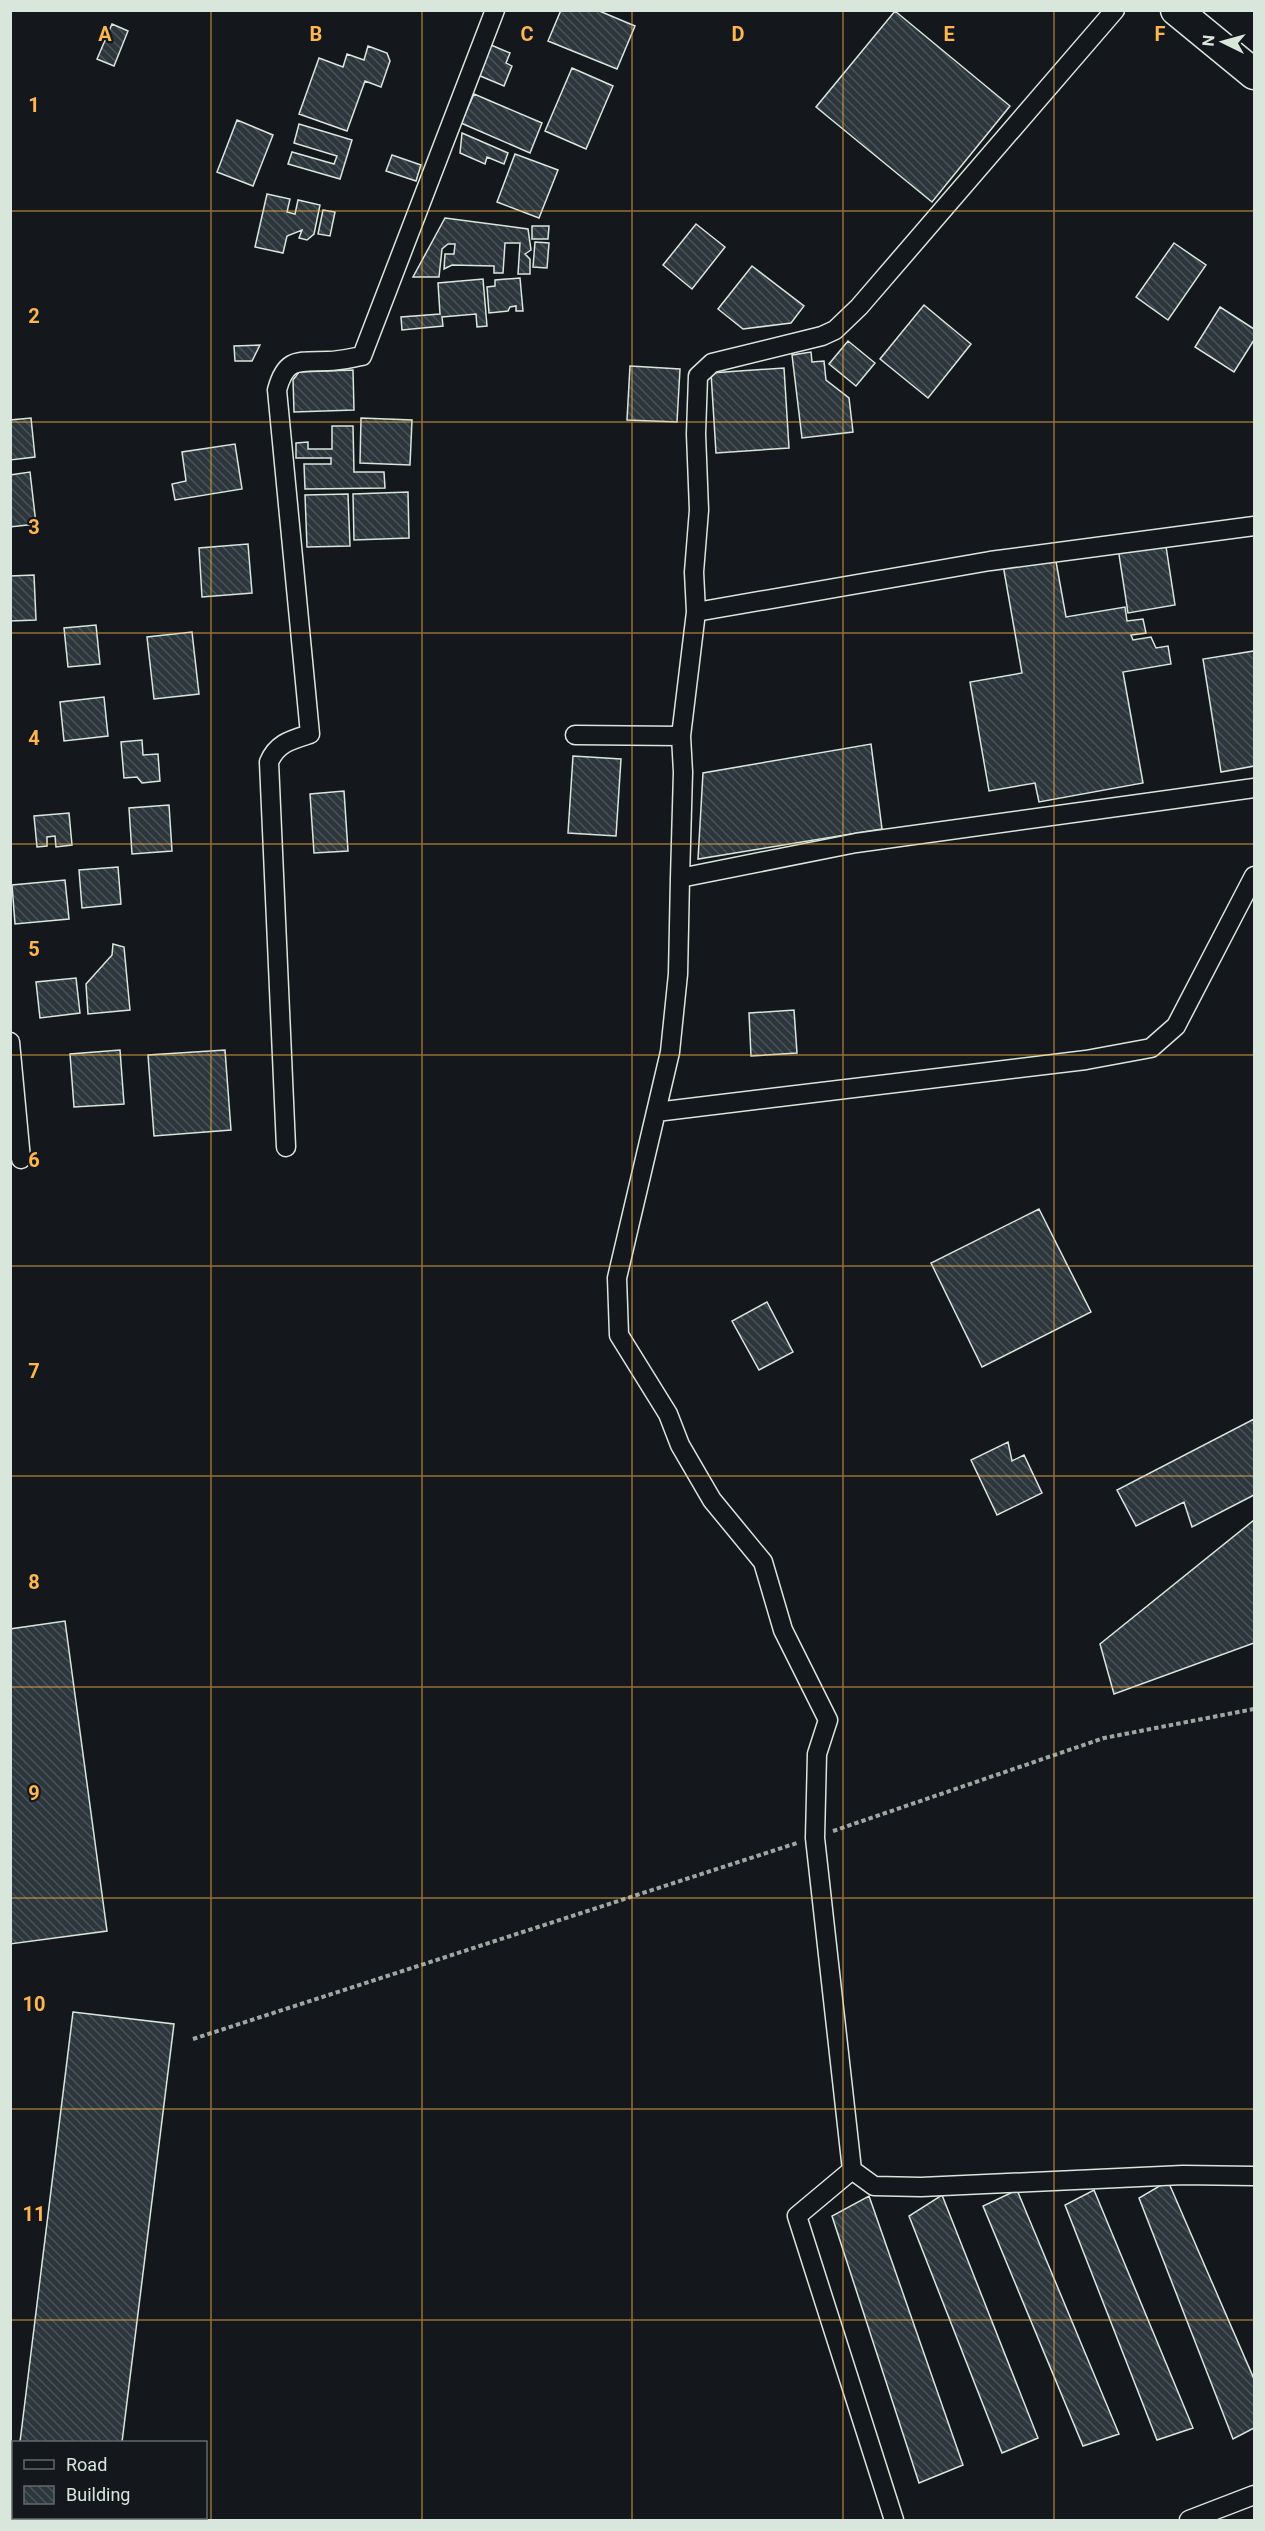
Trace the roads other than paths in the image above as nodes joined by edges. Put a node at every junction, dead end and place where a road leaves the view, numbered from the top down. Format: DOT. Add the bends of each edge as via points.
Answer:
graph roads {
  1 [pos="495,10"];
  2 [pos="1115,10"];
  3 [pos="1176,10"];
  4 [pos="1254,74"];
  5 [pos="1254,526"];
  6 [pos="696,612"];
  7 [pos="575,735"];
  8 [pos="681,736"];
  9 [pos="1254,788"];
  10 [pos="1254,876"];
  11 [pos="680,878"];
  12 [pos="10,1042"];
  13 [pos="656,1112"];
  14 [pos="286,1148"];
  15 [pos="21,1159"];
  16 [pos="852,2170"];
  17 [pos="1254,2176"];
  18 [pos="1254,2495"];
  19 [pos="894,2520"];
  20 [pos="1189,2520"];
  1 -- 14 [label="street" via="362,356 332,362 298,361 287,367 277,390 310,734 282,743 269,762"];
  2 -- 6 [label="street" via="859,308 835,330 712,363 698,376"];
  3 -- 4 [label="highway"];
  5 -- 6 [label="street" via="990,561"];
  6 -- 8 [label="street"];
  7 -- 8 [label="street"];
  8 -- 11 [label="street"];
  9 -- 11 [label="street" via="856,843"];
  10 -- 13 [label="street" via="1176,1026 1151,1048 1086,1060"];
  11 -- 13 [label="street" via="678,974 670,1052"];
  12 -- 15 [label="street"];
  13 -- 16 [label="street" via="617,1278 619,1335 668,1413 680,1445 712,1500 763,1562 783,1630 828,1720 817,1754 815,1838"];
  16 -- 17 [label="street" via="874,2186 910,2187 1183,2175"];
  16 -- 19 [label="street" via="797,2216"];
  18 -- 20 [label="street"];
}
